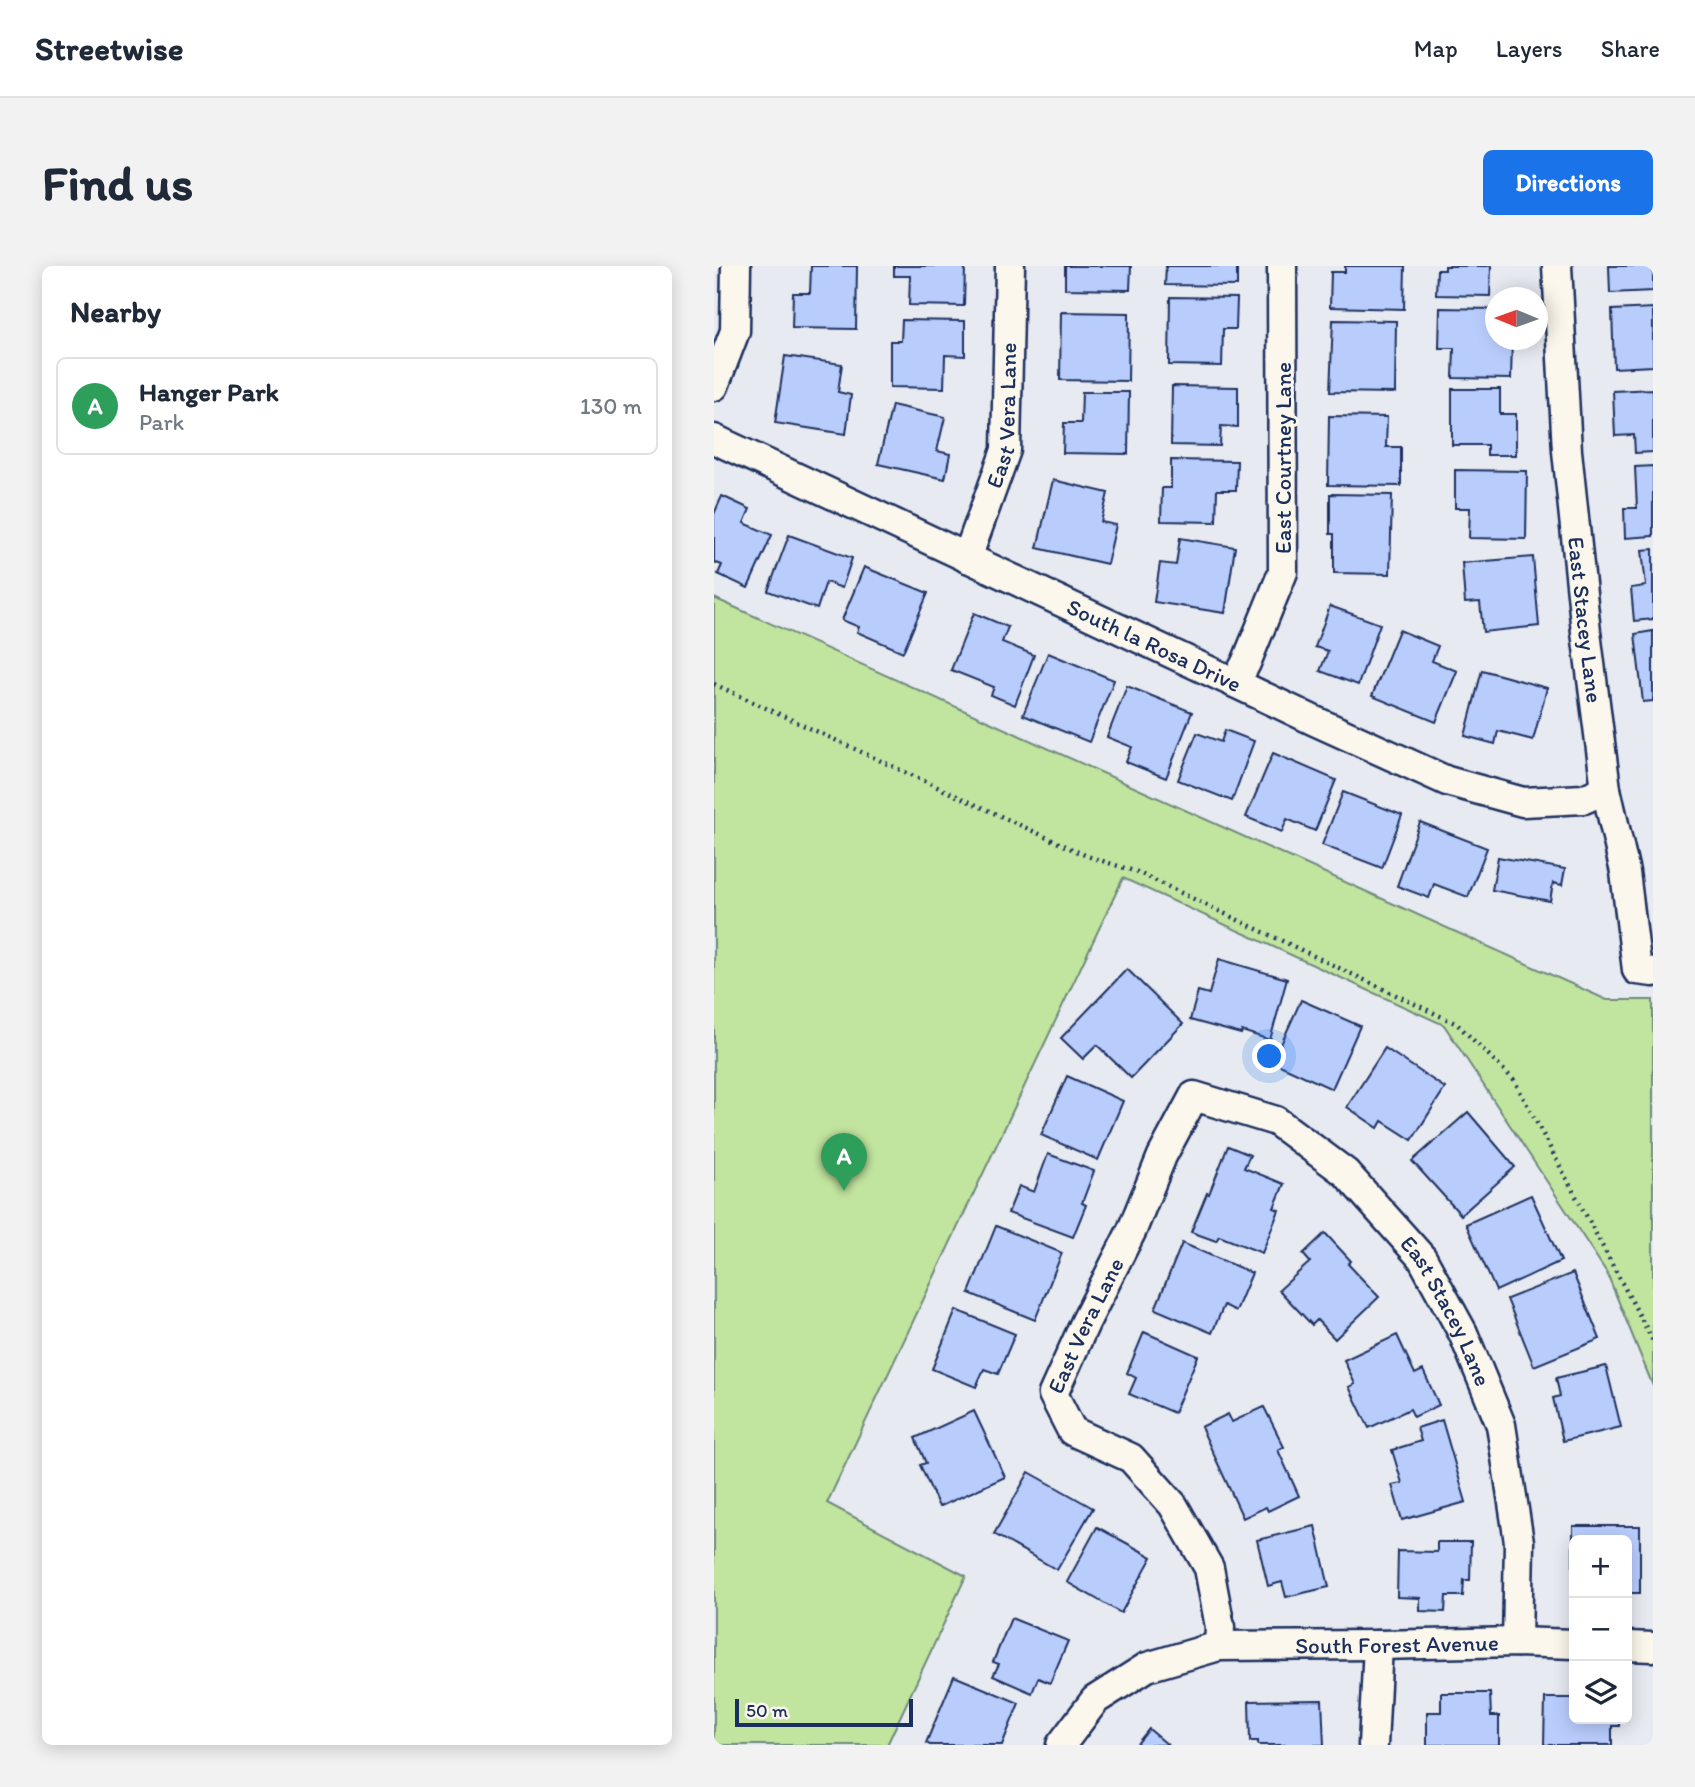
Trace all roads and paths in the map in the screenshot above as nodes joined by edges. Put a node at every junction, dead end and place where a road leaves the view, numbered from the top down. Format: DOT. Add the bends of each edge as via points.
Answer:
graph roads {
  1 [pos="736,266"];
  2 [pos="1010,266"];
  3 [pos="1282,266"];
  4 [pos="1558,266"];
  5 [pos="714,386"];
  6 [pos="714,439"];
  7 [pos="967,558"];
  8 [pos="1236,683"];
  9 [pos="714,684"];
  10 [pos="1606,789"];
  11 [pos="1645,971"];
  12 [pos="1194,1097"];
  13 [pos="1653,1340"];
  14 [pos="1517,1642"];
  15 [pos="1569,1644"];
  16 [pos="1378,1645"];
  17 [pos="1219,1646"];
  18 [pos="1632,1646"];
  19 [pos="1653,1647"];
  20 [pos="1062,1745"];
  21 [pos="1373,1745"];
  1 -- 5 [label="street" via="735,331"];
  2 -- 7 [label="street, East Vera Lane" via="1006,450"];
  3 -- 8 [label="street, East Courtney Lane" via="1283,572"];
  4 -- 10 [label="street, East Stacey Lane" via="1567,452"];
  6 -- 7 [label="street, South la Rosa Drive"];
  7 -- 8 [label="street, South la Rosa Drive"];
  8 -- 10 [label="street, South la Rosa Drive" via="1447,781 1523,802 1584,799"];
  9 -- 13 [label="path" via="1087,856 1137,872 1457,1024 1514,1080"];
  10 -- 11 [label="street, East Stacey Lane"];
  12 -- 14 [label="street, East Stacey Lane" via="1276,1121 1346,1173 1422,1258 1463,1333 1501,1425 1519,1542"];
  12 -- 17 [label="street, East Vera Lane" via="1052,1394 1072,1431 1131,1458 1173,1505 1209,1568"];
  14 -- 15 [label="street, South Forest Avenue"];
  14 -- 16 [label="street, South Forest Avenue"];
  16 -- 17 [label="street, South Forest Avenue"];
  16 -- 21 [label="street"];
  17 -- 20 [label="street" via="1147,1667 1095,1700"];
  18 -- 19 [label="street"];
}
